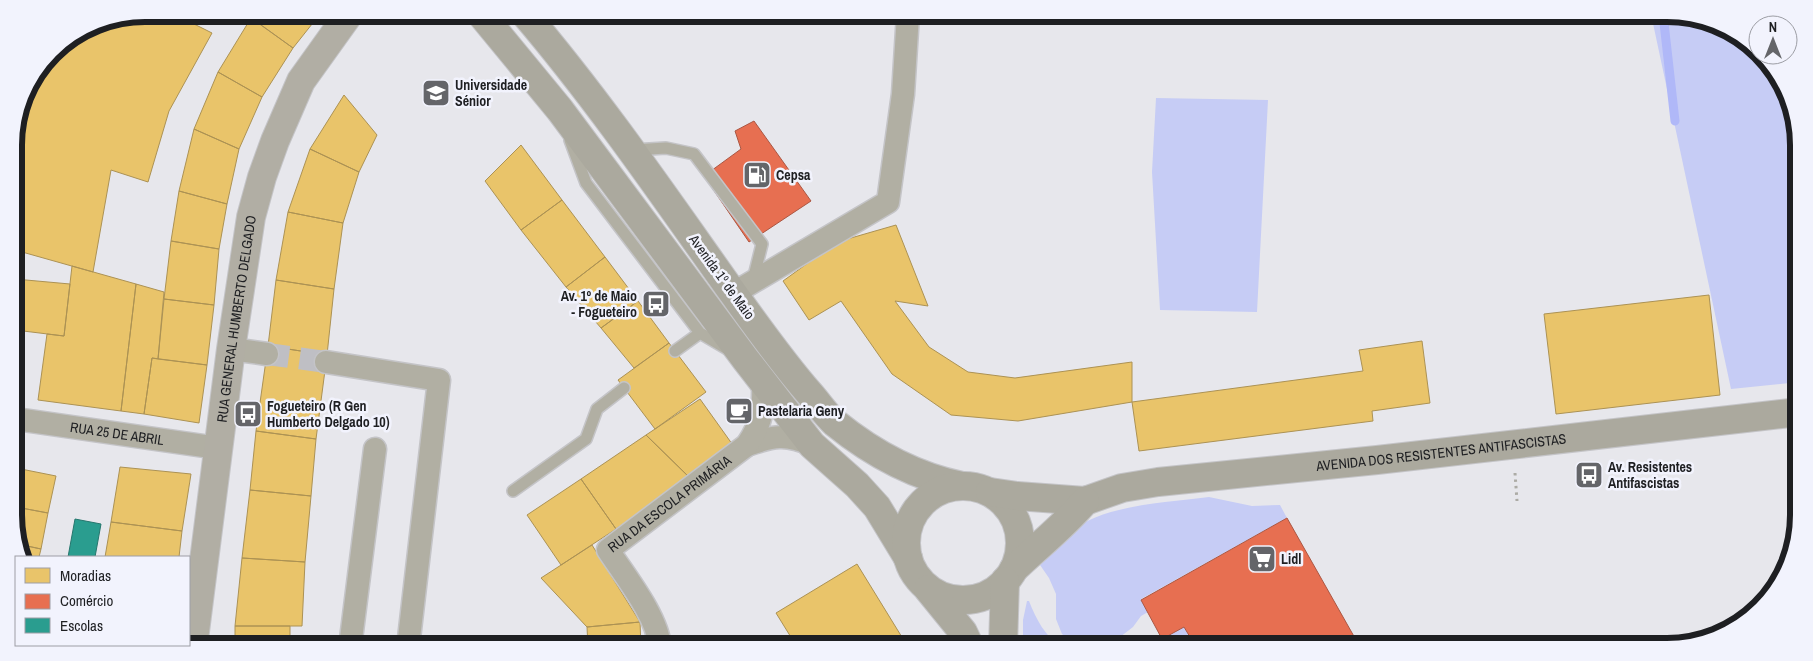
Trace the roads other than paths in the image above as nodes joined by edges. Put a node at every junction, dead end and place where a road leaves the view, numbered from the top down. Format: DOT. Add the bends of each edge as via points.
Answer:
graph roads {
  1 [pos="907,22"];
  2 [pos="343,23"];
  3 [pos="487,23"];
  4 [pos="532,23"];
  5 [pos="560,110"];
  6 [pos="631,150"];
  7 [pos="743,288"];
  8 [pos="700,334"];
  9 [pos="231,349"];
  10 [pos="675,351"];
  11 [pos="267,354"];
  12 [pos="746,360"];
  13 [pos="326,362"];
  14 [pos="763,382"];
  15 [pos="624,388"];
  16 [pos="1790,413"];
  17 [pos="22,420"];
  18 [pos="747,445"];
  19 [pos="812,445"];
  20 [pos="218,448"];
  21 [pos="375,449"];
  22 [pos="962,486"];
  23 [pos="513,491"];
  24 [pos="990,492"];
  25 [pos="1085,501"];
  26 [pos="908,558"];
  27 [pos="1010,575"];
  28 [pos="924,584"];
  29 [pos="194,638"];
  30 [pos="351,638"];
  31 [pos="409,638"];
  32 [pos="659,638"];
  33 [pos="961,638"];
  34 [pos="1004,638"];
  1 -- 7 [label="street" via="903,94 888,202"];
  2 -- 9 [label="street, RUA GENERAL HUMBERTO DELGADO" via="301,81 262,177 251,217"];
  3 -- 5 [label="main road"];
  4 -- 6 [label="main road, Avenida 1º de Maio"];
  5 -- 8 [label="lane" via="586,183"];
  5 -- 12 [label="main road"];
  6 -- 7 [label="main road, Avenida 1º de Maio"];
  6 -- 7 [label="lane" via="666,148 694,154 762,244"];
  7 -- 22 [label="main road, Avenida 1º de Maio" via="784,364 833,421 870,449 906,469"];
  8 -- 10 [label="lane"];
  8 -- 12 [label="lane"];
  9 -- 11 [label="street"];
  9 -- 20 [label="street, RUA GENERAL HUMBERTO DELGADO"];
  12 -- 14 [label="main road"];
  13 -- 31 [label="street" via="439,380"];
  14 -- 18 [label="street, RUA DA ESCOLA PRIMÁRIA" via="762,416"];
  14 -- 19 [label="main road"];
  15 -- 23 [label="lane" via="597,409 586,439"];
  16 -- 25 [label="main road, AVENIDA DOS RESISTENTES ANTIFASCISTAS" via="1158,482 1122,488"];
  17 -- 20 [label="street, RUA 25 DE ABRIL"];
  18 -- 19 [label="street, RUA DA ESCOLA PRIMÁRIA" via="782,436"];
  18 -- 32 [label="street, RUA DA ESCOLA PRIMÁRIA" via="608,550 652,618"];
  19 -- 26 [label="main road" via="877,507"];
  20 -- 29 [label="street, RUA GENERAL HUMBERTO DELGADO"];
  21 -- 30 [label="street"];
  22 -- 24 [label="main road"];
  22 -- 26 [label="main road" via="947,488 922,503 908,528"];
  24 -- 25 [label="main road, AVENIDA DOS RESISTENTES ANTIFASCISTAS"];
  24 -- 27 [label="main road" via="1011,511 1018,525 1020,555"];
  25 -- 27 [label="main road, AVENIDA DOS RESISTENTES ANTIFASCISTAS"];
  26 -- 28 [label="main road"];
  27 -- 28 [label="main road" via="994,591 965,600 936,593"];
  27 -- 34 [label="main road"];
  28 -- 33 [label="main road"];
}
